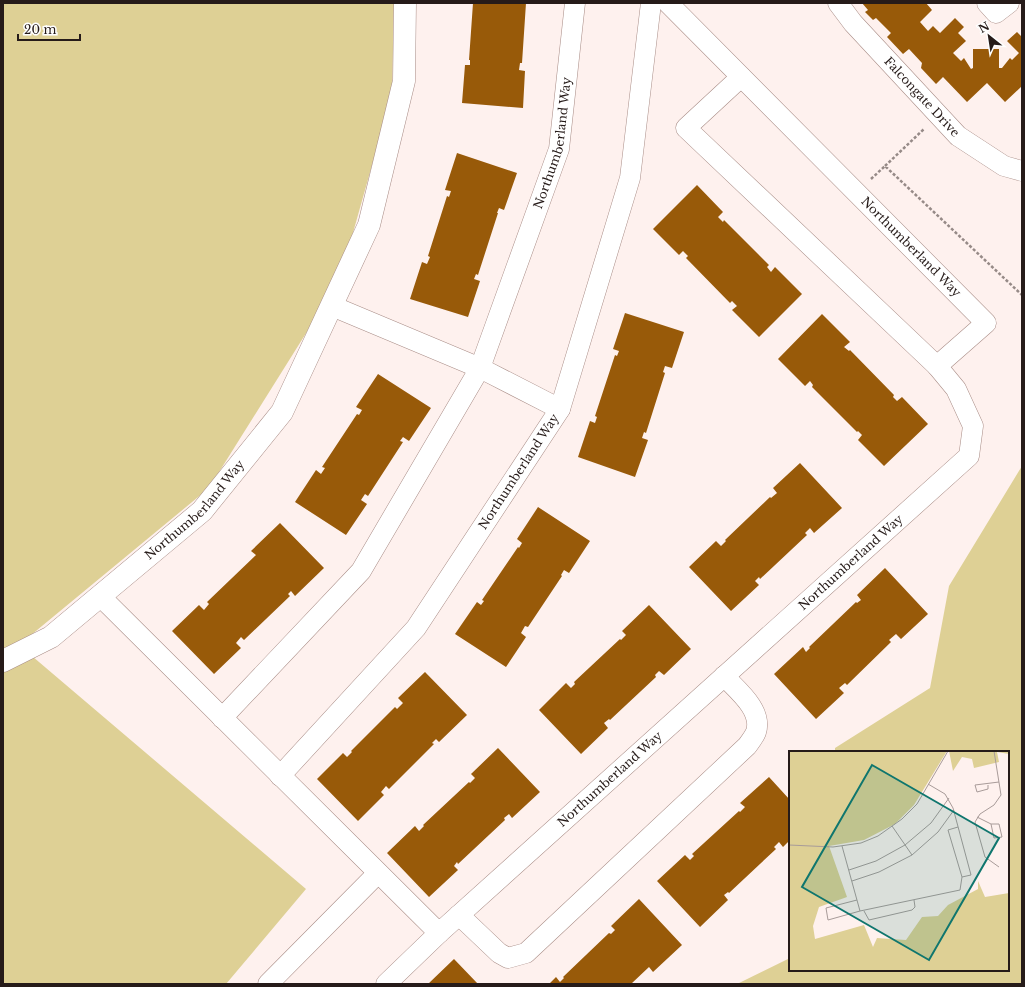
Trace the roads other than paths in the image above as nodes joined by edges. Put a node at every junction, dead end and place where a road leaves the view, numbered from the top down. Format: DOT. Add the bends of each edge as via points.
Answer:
graph roads {
  1 [pos="405,3"];
  2 [pos="575,3"];
  3 [pos="651,3"];
  4 [pos="668,3"];
  5 [pos="838,3"];
  6 [pos="987,3"];
  7 [pos="1009,3"];
  8 [pos="741,77"];
  9 [pos="1022,171"];
  10 [pos="332,306"];
  11 [pos="937,366"];
  12 [pos="480,368"];
  13 [pos="560,409"];
  14 [pos="100,596"];
  15 [pos="3,661"];
  16 [pos="724,676"];
  17 [pos="222,718"];
  18 [pos="280,776"];
  19 [pos="378,873"];
  20 [pos="459,915"];
  21 [pos="439,933"];
  22 [pos="268,984"];
  23 [pos="386,984"];
  1 -- 10 [label="street, Northumberland Way" via="404,81 369,225"];
  2 -- 12 [label="street, Northumberland Way" via="559,149"];
  3 -- 13 [label="street, Northumberland Way" via="630,178"];
  4 -- 8 [label="street, Northumberland Way"];
  5 -- 9 [label="street, Falcongate Drive" via="853,23 958,136 1004,166"];
  6 -- 7 [label="street" via="996,13"];
  8 -- 11 [label="street, Northumberland Way" via="986,323"];
  8 -- 11 [label="street" via="686,128"];
  10 -- 12 [label="street, Northumberland Way"];
  10 -- 14 [label="street, Northumberland Way" via="282,412 202,511"];
  11 -- 16 [label="street, Northumberland Way" via="956,388 973,426 969,456"];
  12 -- 13 [label="street, Northumberland Way"];
  12 -- 17 [label="street, Northumberland Way" via="362,571"];
  13 -- 18 [label="street, Northumberland Way" via="416,628"];
  14 -- 15 [label="street, Northumberland Way" via="51,637"];
  14 -- 17 [label="street"];
  16 -- 20 [label="street, Northumberland Way"];
  16 -- 20 [label="street" via="751,705 756,717 756,732 747,746 526,953 508,958 498,953"];
  17 -- 18 [label="street"];
  18 -- 19 [label="street"];
  19 -- 21 [label="street"];
  19 -- 22 [label="street"];
  20 -- 21 [label="street, Northumberland Way"];
  21 -- 23 [label="street, Northumberland Way"];
}
